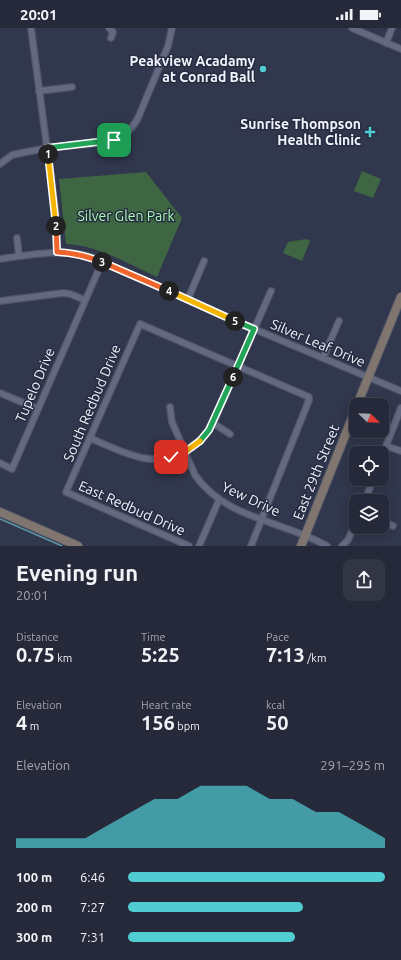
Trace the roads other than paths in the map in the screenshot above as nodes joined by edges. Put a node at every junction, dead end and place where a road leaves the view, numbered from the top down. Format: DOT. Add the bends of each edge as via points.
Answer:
graph roads {
  1 [pos="31,28"];
  2 [pos="109,28"];
  3 [pos="172,28"];
  4 [pos="352,28"];
  5 [pos="392,28"];
  6 [pos="111,38"];
  7 [pos="386,42"];
  8 [pos="401,49"];
  9 [pos="72,87"];
  10 [pos="39,91"];
  11 [pos="47,148"];
  12 [pos="0,164"];
  13 [pos="17,238"];
  14 [pos="57,252"];
  15 [pos="19,256"];
  16 [pos="0,258"];
  17 [pos="204,261"];
  18 [pos="102,262"];
  19 [pos="271,291"];
  20 [pos="401,297"];
  21 [pos="188,299"];
  22 [pos="85,300"];
  23 [pos="0,301"];
  24 [pos="339,321"];
  25 [pos="254,329"];
  26 [pos="323,358"];
  27 [pos="238,367"];
  28 [pos="368,377"];
  29 [pos="401,391"];
  30 [pos="0,393"];
  31 [pos="360,398"];
  32 [pos="170,407"];
  33 [pos="401,408"];
  34 [pos="38,409"];
  35 [pos="212,423"];
  36 [pos="349,426"];
  37 [pos="230,434"];
  38 [pos="90,438"];
  39 [pos="386,446"];
  40 [pos="389,447"];
  41 [pos="401,451"];
  42 [pos="185,452"];
  43 [pos="0,463"];
  44 [pos="66,492"];
  45 [pos="219,500"];
  46 [pos="0,512"];
  47 [pos="262,519"];
  48 [pos="389,524"];
  49 [pos="393,526"];
  50 [pos="351,534"];
  51 [pos="305,536"];
  52 [pos="78,546"];
  53 [pos="189,546"];
  54 [pos="199,546"];
  55 [pos="251,546"];
  56 [pos="300,546"];
  57 [pos="327,546"];
  58 [pos="342,546"];
  1 -- 10 [label="street"];
  2 -- 6 [label="street" via="113,32"];
  3 -- 11 [label="street" via="168,46 138,118 128,132 114,140"];
  4 -- 7 [label="street"];
  5 -- 7 [label="street"];
  7 -- 8 [label="street"];
  9 -- 10 [label="street"];
  10 -- 11 [label="street"];
  11 -- 12 [label="street" via="12,155"];
  11 -- 14 [label="street" via="55,208"];
  13 -- 15 [label="street"];
  14 -- 15 [label="street, Silver Leaf Drive"];
  14 -- 18 [label="street, Silver Leaf Drive" via="85,256"];
  15 -- 16 [label="street, Silver Leaf Drive"];
  17 -- 21 [label="street"];
  18 -- 21 [label="street, Silver Leaf Drive"];
  18 -- 22 [label="street, Tupelo Drive"];
  19 -- 25 [label="street"];
  20 -- 28 [label="main road"];
  21 -- 25 [label="street, Silver Leaf Drive"];
  22 -- 23 [label="street" via="63,293"];
  22 -- 34 [label="street, Tupelo Drive"];
  24 -- 26 [label="street"];
  25 -- 26 [label="street, Silver Leaf Drive"];
  25 -- 27 [label="street"];
  26 -- 28 [label="street, Silver Leaf Drive"];
  27 -- 35 [label="street"];
  27 -- 38 [label="street, South Redbud Drive" via="140,324"];
  27 -- 47 [label="street" via="309,397"];
  28 -- 29 [label="street, Silver Leaf Drive"];
  28 -- 31 [label="main road"];
  30 -- 34 [label="street"];
  32 -- 42 [label="street, Yew Drive" via="172,422"];
  33 -- 39 [label="street"];
  34 -- 43 [label="street, Tupelo Drive" via="12,469"];
  35 -- 37 [label="street"];
  35 -- 42 [label="street" via="206,435"];
  36 -- 51 [label="main road, East 29th Street"];
  38 -- 42 [label="street" via="147,459 160,459"];
  38 -- 44 [label="street, South Redbud Drive"];
  40 -- 41 [label="street"];
  42 -- 45 [label="street, Yew Drive" via="200,483"];
  44 -- 53 [label="street, East Redbud Drive"];
  45 -- 47 [label="street, Yew Drive"];
  45 -- 54 [label="street"];
  46 -- 52 [label="main road"];
  47 -- 51 [label="street, Yew Drive"];
  47 -- 55 [label="street"];
  48 -- 49 [label="street"];
  50 -- 58 [label="street"];
  51 -- 56 [label="main road, East 29th Street"];
  51 -- 57 [label="street, Yew Drive"];
}
